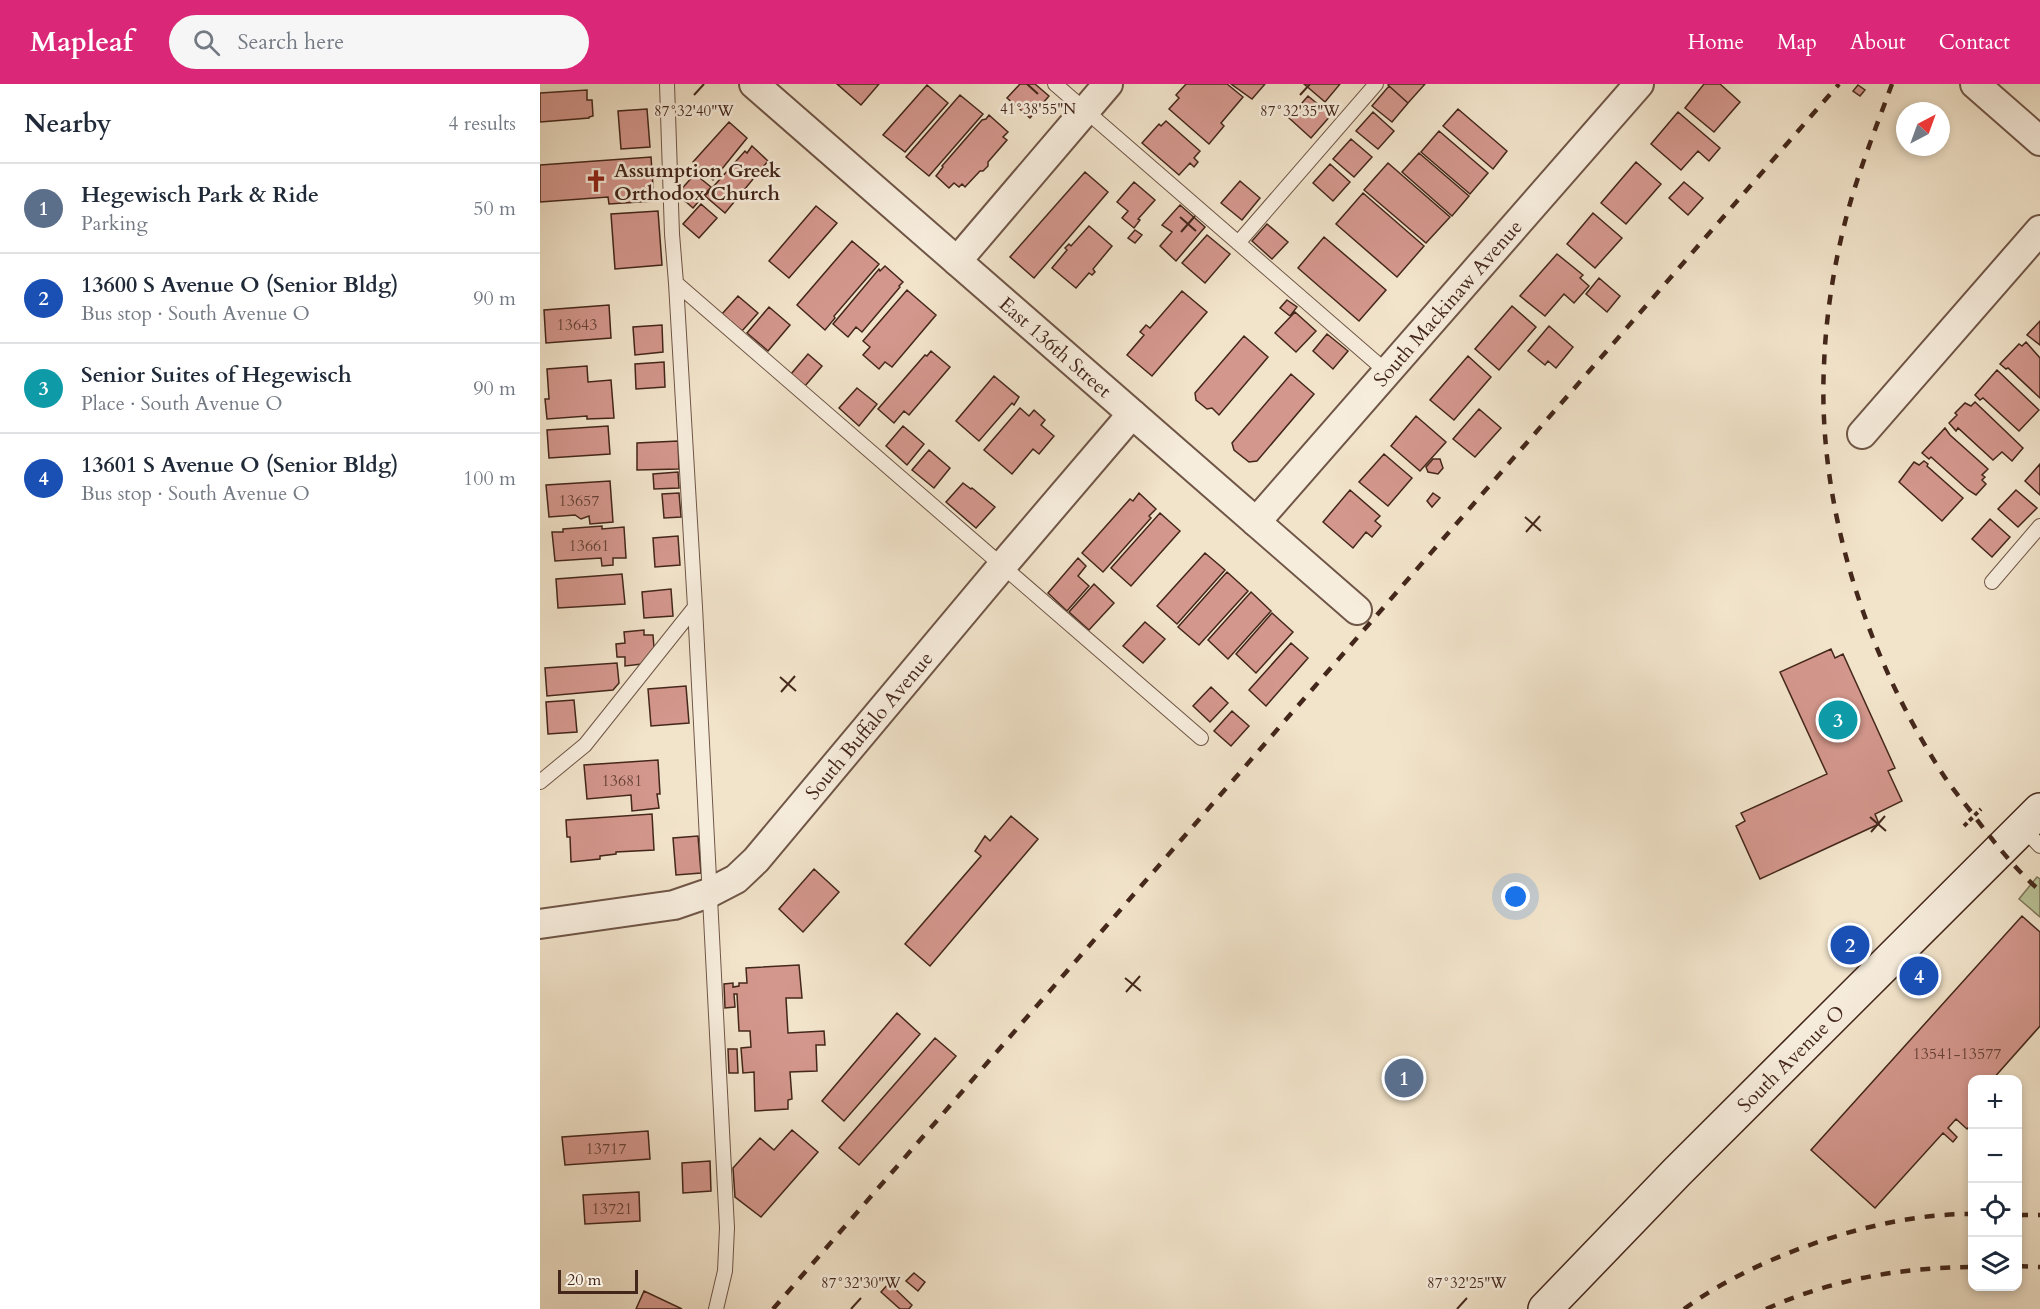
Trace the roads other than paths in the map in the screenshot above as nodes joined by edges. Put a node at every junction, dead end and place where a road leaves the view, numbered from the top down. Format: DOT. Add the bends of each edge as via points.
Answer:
graph roads {
  1 [pos="668,84"];
  2 [pos="754,84"];
  3 [pos="1055,84"];
  4 [pos="1108,84"];
  5 [pos="1376,84"];
  6 [pos="1639,84"];
  7 [pos="1975,84"];
  8 [pos="1085,110"];
  9 [pos="2040,141"];
  10 [pos="2040,230"];
  11 [pos="1238,243"];
  12 [pos="957,261"];
  13 [pos="676,283"];
  14 [pos="1387,372"];
  15 [pos="1132,414"];
  16 [pos="1862,434"];
  17 [pos="1256,522"];
  18 [pos="2040,526"];
  19 [pos="1003,565"];
  20 [pos="1992,582"];
  21 [pos="695,607"];
  22 [pos="1357,610"];
  23 [pos="1201,738"];
  24 [pos="540,782"];
  25 [pos="2034,828"];
  26 [pos="709,893"];
  27 [pos="540,924"];
  28 [pos="716,1309"];
  29 [pos="1545,1309"];
  1 -- 13 [label="lane"];
  2 -- 12 [label="street, East 136th Street"];
  3 -- 8 [label="lane"];
  4 -- 8 [label="street"];
  5 -- 11 [label="lane"];
  6 -- 14 [label="street, South Mackinaw Avenue"];
  7 -- 9 [label="street"];
  8 -- 11 [label="lane"];
  8 -- 12 [label="street"];
  10 -- 16 [label="street"];
  11 -- 14 [label="lane"];
  12 -- 15 [label="street, East 136th Street"];
  13 -- 19 [label="lane"];
  13 -- 21 [label="lane"];
  14 -- 17 [label="street, South Mackinaw Avenue"];
  15 -- 17 [label="street, East 136th Street"];
  15 -- 19 [label="street, South Buffalo Avenue"];
  17 -- 22 [label="street, East 136th Street"];
  18 -- 20 [label="lane"];
  19 -- 23 [label="lane"];
  19 -- 26 [label="street, South Buffalo Avenue" via="756,860 736,879"];
  21 -- 24 [label="lane" via="585,745"];
  21 -- 26 [label="lane"];
  25 -- 29 [label="main road, South Avenue O" via="1677,1172"];
  26 -- 27 [label="street, South Buffalo Avenue" via="674,905"];
  26 -- 28 [label="lane" via="727,1228 725,1271"];
}
